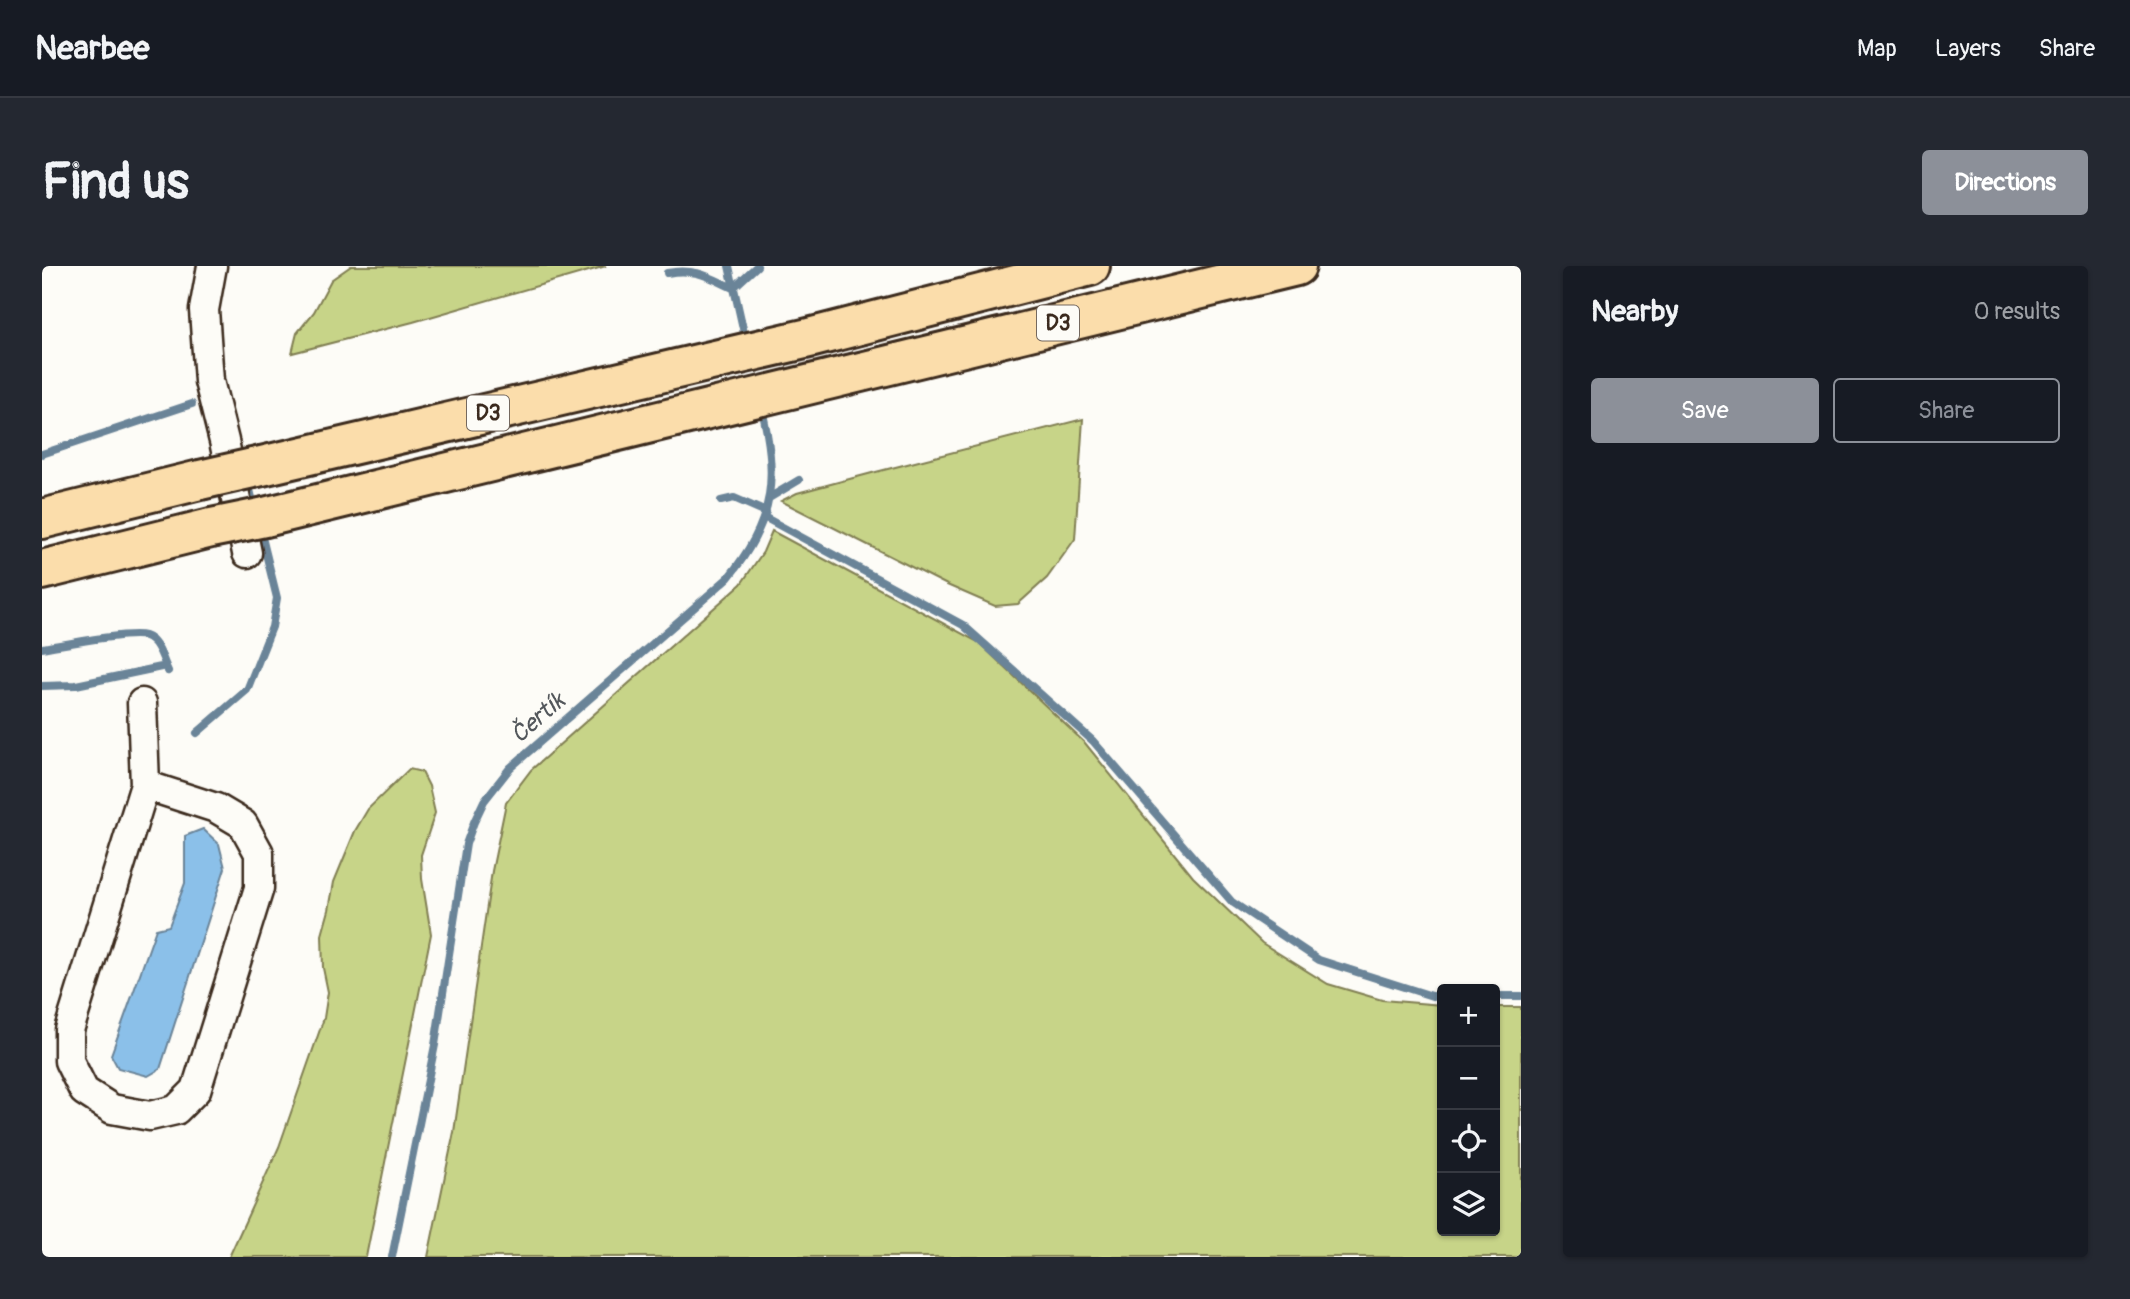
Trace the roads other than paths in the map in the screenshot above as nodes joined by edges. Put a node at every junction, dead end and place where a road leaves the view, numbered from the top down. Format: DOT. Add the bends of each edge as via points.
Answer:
graph roads {
  1 [pos="212,266"];
  2 [pos="1090,266"];
  3 [pos="1296,266"];
  4 [pos="42,519"];
  5 [pos="247,553"];
  6 [pos="42,570"];
  7 [pos="142,702"];
  8 [pos="145,785"];
  1 -- 5 [label="lane" via="204,310 209,381"];
  2 -- 4 [label="highway, D3, bridge" via="809,338"];
  3 -- 6 [label="highway, D3, bridge"];
  7 -- 8 [label="lane"];
  8 -- 8 [label="lane" via="69,1030 69,1061 84,1091 112,1109 150,1116 176,1110 196,1090 258,888 259,853 243,824 225,813"];
}
